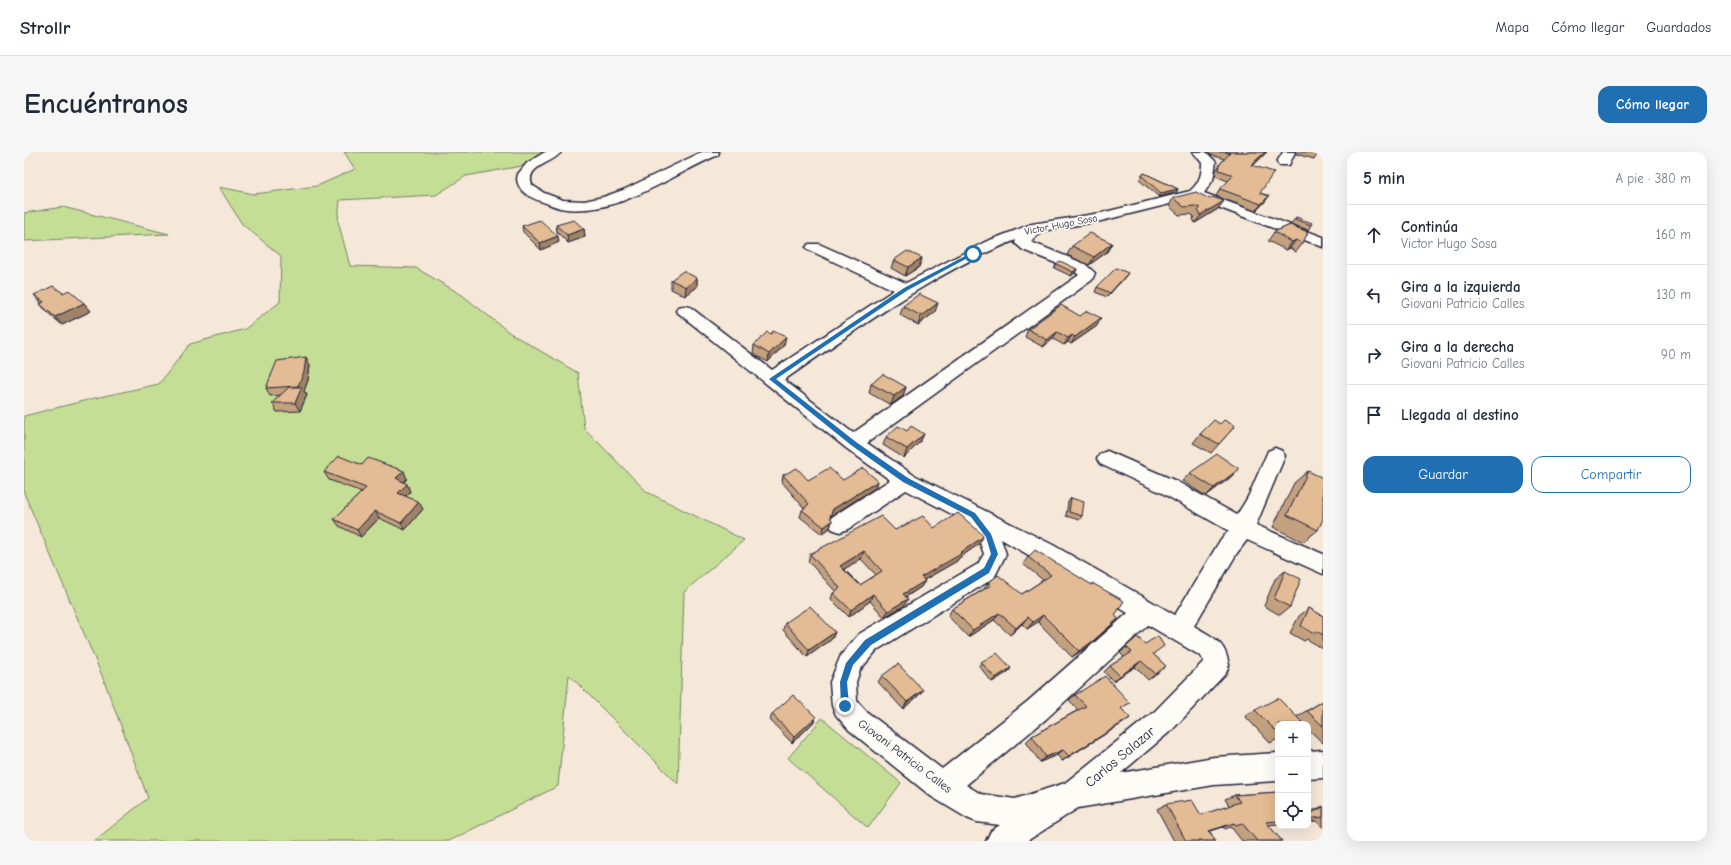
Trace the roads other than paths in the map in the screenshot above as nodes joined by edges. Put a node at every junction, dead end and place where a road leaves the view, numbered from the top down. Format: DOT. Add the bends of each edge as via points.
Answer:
graph roads {
  1 [pos="555,152"];
  2 [pos="713,152"];
  3 [pos="1199,152"];
  4 [pos="1195,194"];
  5 [pos="1037,228"];
  6 [pos="1323,242"];
  7 [pos="814,247"];
  8 [pos="906,289"];
  9 [pos="684,311"];
  10 [pos="772,379"];
  11 [pos="853,443"];
  12 [pos="1275,456"];
  13 [pos="1107,459"];
  14 [pos="905,480"];
  15 [pos="973,515"];
  16 [pos="840,523"];
  17 [pos="1244,529"];
  18 [pos="1323,564"];
  19 [pos="1147,611"];
  20 [pos="1179,630"];
  21 [pos="1323,764"];
  22 [pos="1311,765"];
  23 [pos="1275,767"];
  24 [pos="942,787"];
  25 [pos="1073,796"];
  26 [pos="1001,841"];
  1 -- 2 [label="street" via="527,170 524,183 528,190 550,201 595,204 622,196"];
  3 -- 4 [label="street" via="1209,162 1209,170 1203,186"];
  4 -- 5 [label="street, Victor Hugo Sosa" via="1101,217"];
  4 -- 6 [label="street"];
  5 -- 8 [label="street, Victor Hugo Sosa" via="990,245"];
  5 -- 11 [label="street" via="1024,238 1024,243 1028,247 1079,267 1087,273 1086,277"];
  7 -- 8 [label="street"];
  8 -- 10 [label="street, Victor Hugo Sosa"];
  9 -- 10 [label="street, Giovani Patricio Calles"];
  10 -- 11 [label="street, Giovani Patricio Calles"];
  11 -- 14 [label="street, Giovani Patricio Calles"];
  12 -- 17 [label="street"];
  13 -- 17 [label="street" via="1169,487"];
  14 -- 15 [label="street, Giovani Patricio Calles"];
  14 -- 16 [label="street"];
  15 -- 19 [label="street" via="1045,552"];
  15 -- 24 [label="street, Giovani Patricio Calles" via="989,536 994,554 986,571 868,642 850,663 844,682 845,706 858,721"];
  17 -- 18 [label="street"];
  17 -- 20 [label="street" via="1229,546"];
  19 -- 20 [label="street"];
  19 -- 24 [label="street" via="1037,710"];
  20 -- 25 [label="street, Carlos Salazar" via="1208,647 1215,654 1218,665 1164,720"];
  21 -- 22 [label="street"];
  23 -- 25 [label="street, Giovani Patricio Calles" via="1214,771"];
  24 -- 25 [label="street, Giovani Patricio Calles" via="978,808 1015,813"];
  25 -- 26 [label="street, Carlos Salazar"];
}
